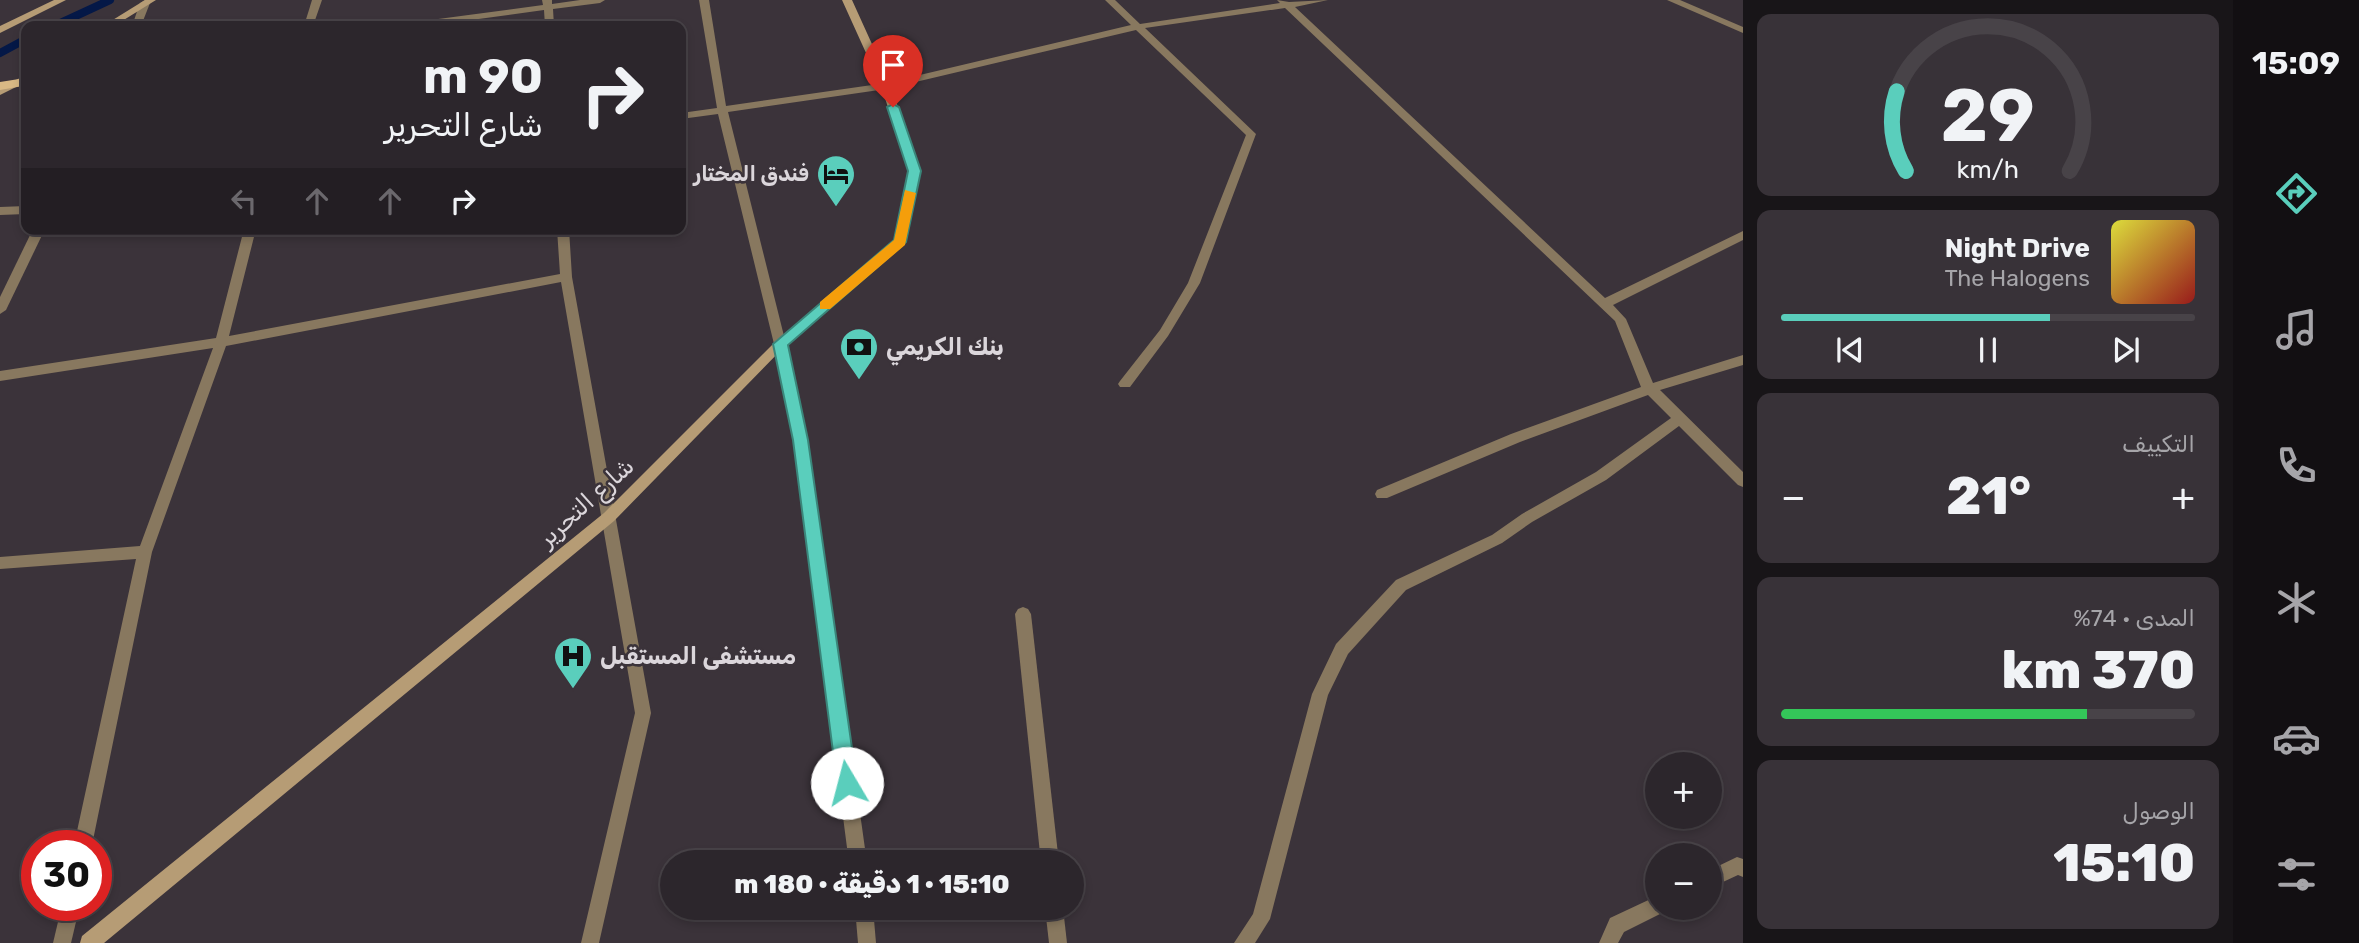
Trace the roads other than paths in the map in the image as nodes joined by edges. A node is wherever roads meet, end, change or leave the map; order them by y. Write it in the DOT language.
graph roads {
  1 [pos="61,0"];
  2 [pos="317,0"];
  3 [pos="600,0"];
  4 [pos="704,0"];
  5 [pos="847,0"];
  6 [pos="1110,0"];
  7 [pos="1323,0"];
  8 [pos="1672,0"];
  9 [pos="148,2"];
  10 [pos="548,3"];
  11 [pos="1286,3"];
  12 [pos="116,21"];
  13 [pos="138,21"];
  14 [pos="310,21"];
  15 [pos="438,21"];
  16 [pos="550,21"];
  17 [pos="1136,27"];
  18 [pos="0,30"];
  19 [pos="1743,30"];
  20 [pos="21,82"];
  21 [pos="21,82"];
  22 [pos="0,86"];
  23 [pos="886,86"];
  24 [pos="0,92"];
  25 [pos="722,110"];
  26 [pos="686,115"];
  27 [pos="21,210"];
  28 [pos="0,211"];
  29 [pos="36,235"];
  30 [pos="248,235"];
  31 [pos="564,235"];
  32 [pos="1743,235"];
  33 [pos="565,277"];
  34 [pos="1604,304"];
  35 [pos="0,310"];
  36 [pos="221,342"];
  37 [pos="780,344"];
  38 [pos="1743,360"];
  39 [pos="0,376"];
  40 [pos="1125,384"];
  41 [pos="1648,387"];
  42 [pos="1680,418"];
  43 [pos="1743,481"];
  44 [pos="1382,494"];
  45 [pos="609,517"];
  46 [pos="145,552"];
  47 [pos="0,563"];
  48 [pos="1023,614"];
  49 [pos="86,830"];
  50 [pos="856,850"];
  51 [pos="1049,850"];
  52 [pos="1743,868"];
  53 [pos="1722,873"];
  54 [pos="1645,911"];
  55 [pos="865,920"];
  56 [pos="1056,920"];
  57 [pos="67,921"];
  58 [pos="62,943"];
  59 [pos="89,943"];
  60 [pos="590,943"];
  61 [pos="867,943"];
  62 [pos="1058,943"];
  63 [pos="1243,943"];
  64 [pos="1608,943"];
  1 -- 18 [label="main road"];
  2 -- 14 [label="street"];
  3 -- 10 [label="street"];
  4 -- 25 [label="street"];
  5 -- 23 [label="main road, شارع التحرير"];
  6 -- 17 [label="street"];
  7 -- 11 [label="street"];
  8 -- 19 [label="street"];
  9 -- 12 [label="main road"];
  9 -- 13 [label="street"];
  10 -- 15 [label="street"];
  10 -- 16 [label="street"];
  11 -- 17 [label="street"];
  11 -- 34 [label="street"];
  17 -- 23 [label="street"];
  17 -- 40 [label="street"];
  20 -- 22 [label="main road"];
  21 -- 24 [label="main road"];
  23 -- 25 [label="street"];
  23 -- 37 [label="main road, شارع التحرير"];
  25 -- 26 [label="street"];
  25 -- 37 [label="street"];
  27 -- 28 [label="street"];
  29 -- 35 [label="street"];
  30 -- 36 [label="street"];
  31 -- 33 [label="street"];
  32 -- 34 [label="street"];
  33 -- 36 [label="street"];
  33 -- 45 [label="street"];
  34 -- 41 [label="street"];
  36 -- 39 [label="street"];
  36 -- 46 [label="street"];
  37 -- 45 [label="main road, شارع التحرير"];
  37 -- 50 [label="street"];
  38 -- 41 [label="street"];
  41 -- 42 [label="street"];
  41 -- 44 [label="street"];
  42 -- 43 [label="street"];
  42 -- 63 [label="street"];
  45 -- 59 [label="main road, شارع التحرير"];
  45 -- 60 [label="street"];
  46 -- 47 [label="street"];
  46 -- 49 [label="street"];
  48 -- 51 [label="street"];
  52 -- 53 [label="street"];
  54 -- 64 [label="street"];
  55 -- 61 [label="street"];
  56 -- 62 [label="street"];
  57 -- 58 [label="street"];
}
